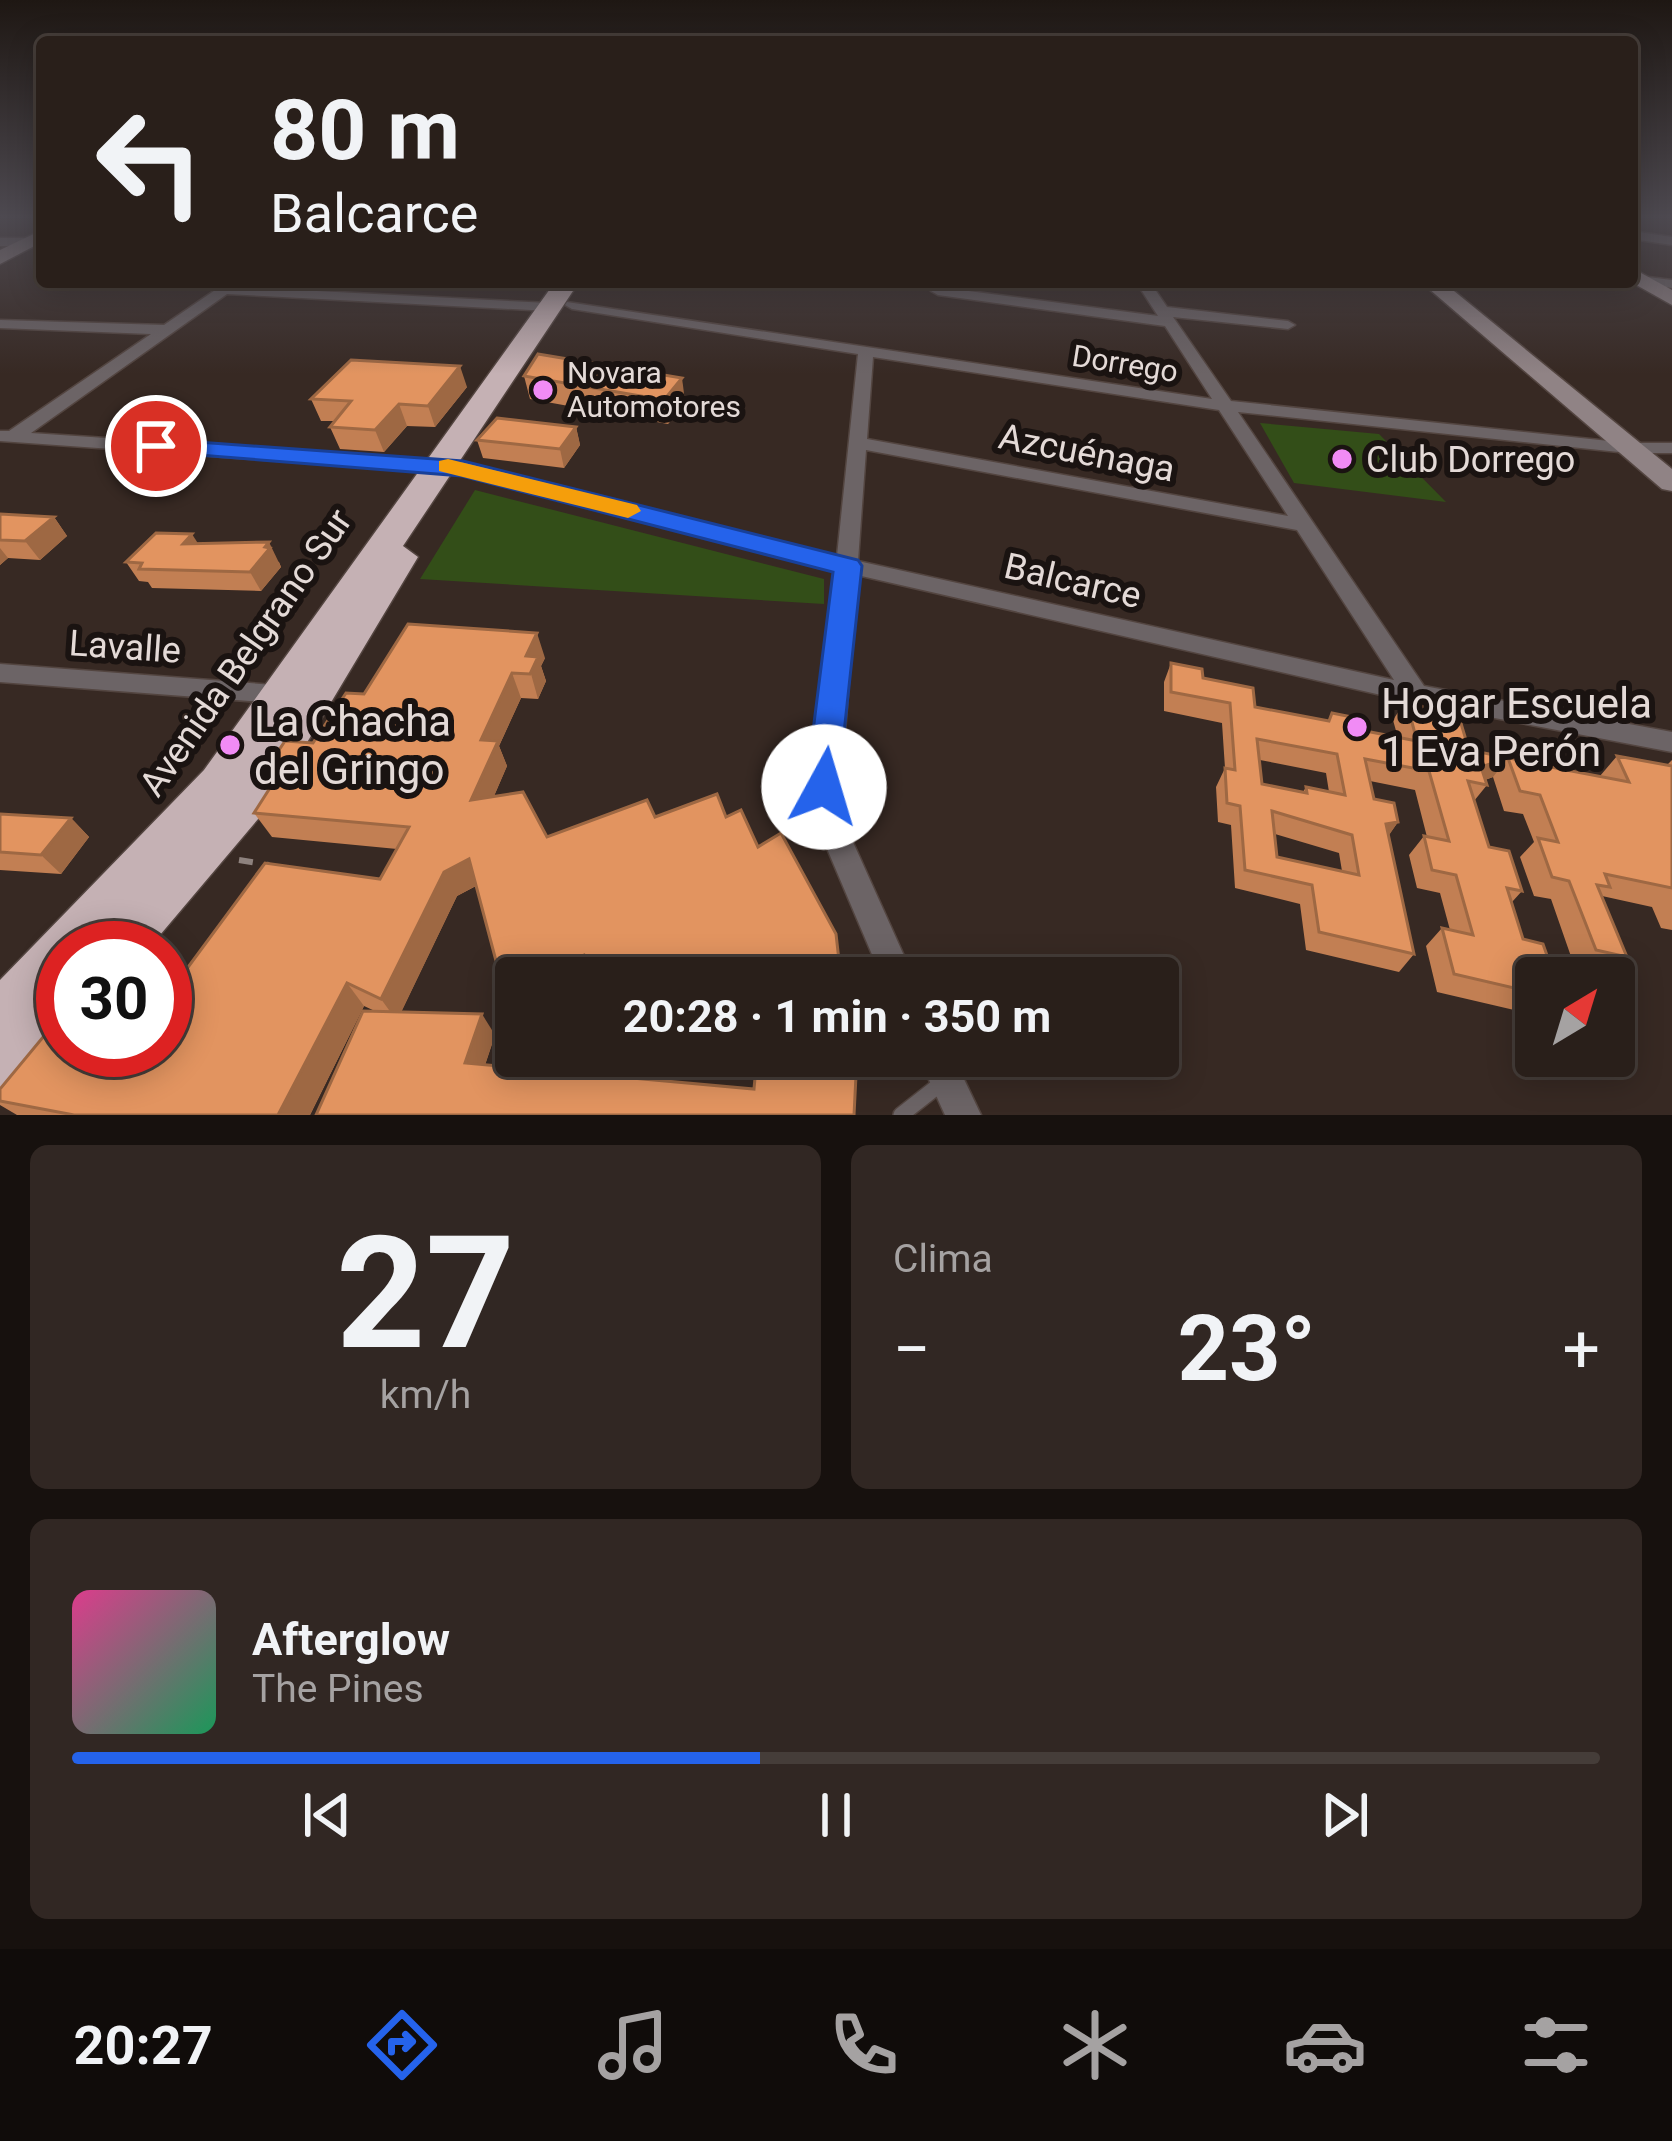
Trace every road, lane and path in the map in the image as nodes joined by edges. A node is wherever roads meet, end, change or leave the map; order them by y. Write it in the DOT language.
graph roads {
  1 [pos="1638,278"];
  2 [pos="1638,279"];
  3 [pos="1672,284"];
  4 [pos="227,288"];
  5 [pos="315,288"];
  6 [pos="1147,288"];
  7 [pos="1439,288"];
  8 [pos="938,290"];
  9 [pos="569,294"];
  10 [pos="1672,299"];
  11 [pos="1166,316"];
  12 [pos="0,323"];
  13 [pos="1288,325"];
  14 [pos="168,330"];
  15 [pos="866,351"];
  16 [pos="1226,406"];
  17 [pos="5,439"];
  18 [pos="860,443"];
  19 [pos="1628,448"];
  20 [pos="1672,448"];
  21 [pos="452,466"];
  22 [pos="1672,483"];
  23 [pos="1303,525"];
  24 [pos="848,566"];
  25 [pos="0,673"];
  26 [pos="1416,694"];
  27 [pos="298,695"];
  28 [pos="1672,742"];
  29 [pos="204,850"];
  30 [pos="276,866"];
  31 [pos="96,921"];
  32 [pos="139,921"];
  33 [pos="889,957"];
  34 [pos="36,983"];
  35 [pos="0,1020"];
  36 [pos="36,1032"];
  37 [pos="0,1070"];
  38 [pos="933,1077"];
  39 [pos="944,1077"];
  40 [pos="901,1115"];
  41 [pos="963,1115"];
  1 -- 3 [label="street"];
  2 -- 10 [label="street"];
  4 -- 14 [label="street"];
  5 -- 9 [label="street, Dorrego"];
  6 -- 11 [label="street"];
  7 -- 19 [label="street"];
  8 -- 11 [label="street"];
  9 -- 15 [label="street, Dorrego"];
  9 -- 21 [label="highway, Avenida Belgrano Sur"];
  11 -- 13 [label="street"];
  11 -- 16 [label="street"];
  12 -- 14 [label="street"];
  14 -- 17 [label="street"];
  15 -- 16 [label="street, Dorrego"];
  15 -- 18 [label="street"];
  16 -- 19 [label="street, Dorrego"];
  16 -- 23 [label="street"];
  17 -- 21 [label="street, Balcarce"];
  18 -- 23 [label="street, Azcuénaga"];
  18 -- 24 [label="street"];
  19 -- 20 [label="street, Dorrego"];
  19 -- 22 [label="street"];
  21 -- 24 [label="street, Balcarce"];
  21 -- 27 [label="highway, Avenida Belgrano Sur"];
  23 -- 26 [label="street"];
  24 -- 26 [label="street, Balcarce"];
  24 -- 33 [label="street"];
  25 -- 27 [label="street, Lavalle"];
  26 -- 28 [label="street, Balcarce"];
  27 -- 29 [label="highway, Avenida Belgrano Sur"];
  27 -- 31 [label="highway, Avenida Belgrano Sur"];
  29 -- 30 [label="path"];
  29 -- 32 [label="highway, Avenida Belgrano Sur"];
  34 -- 35 [label="highway"];
  36 -- 37 [label="highway"];
  38 -- 40 [label="lane"];
  39 -- 41 [label="street"];
}
